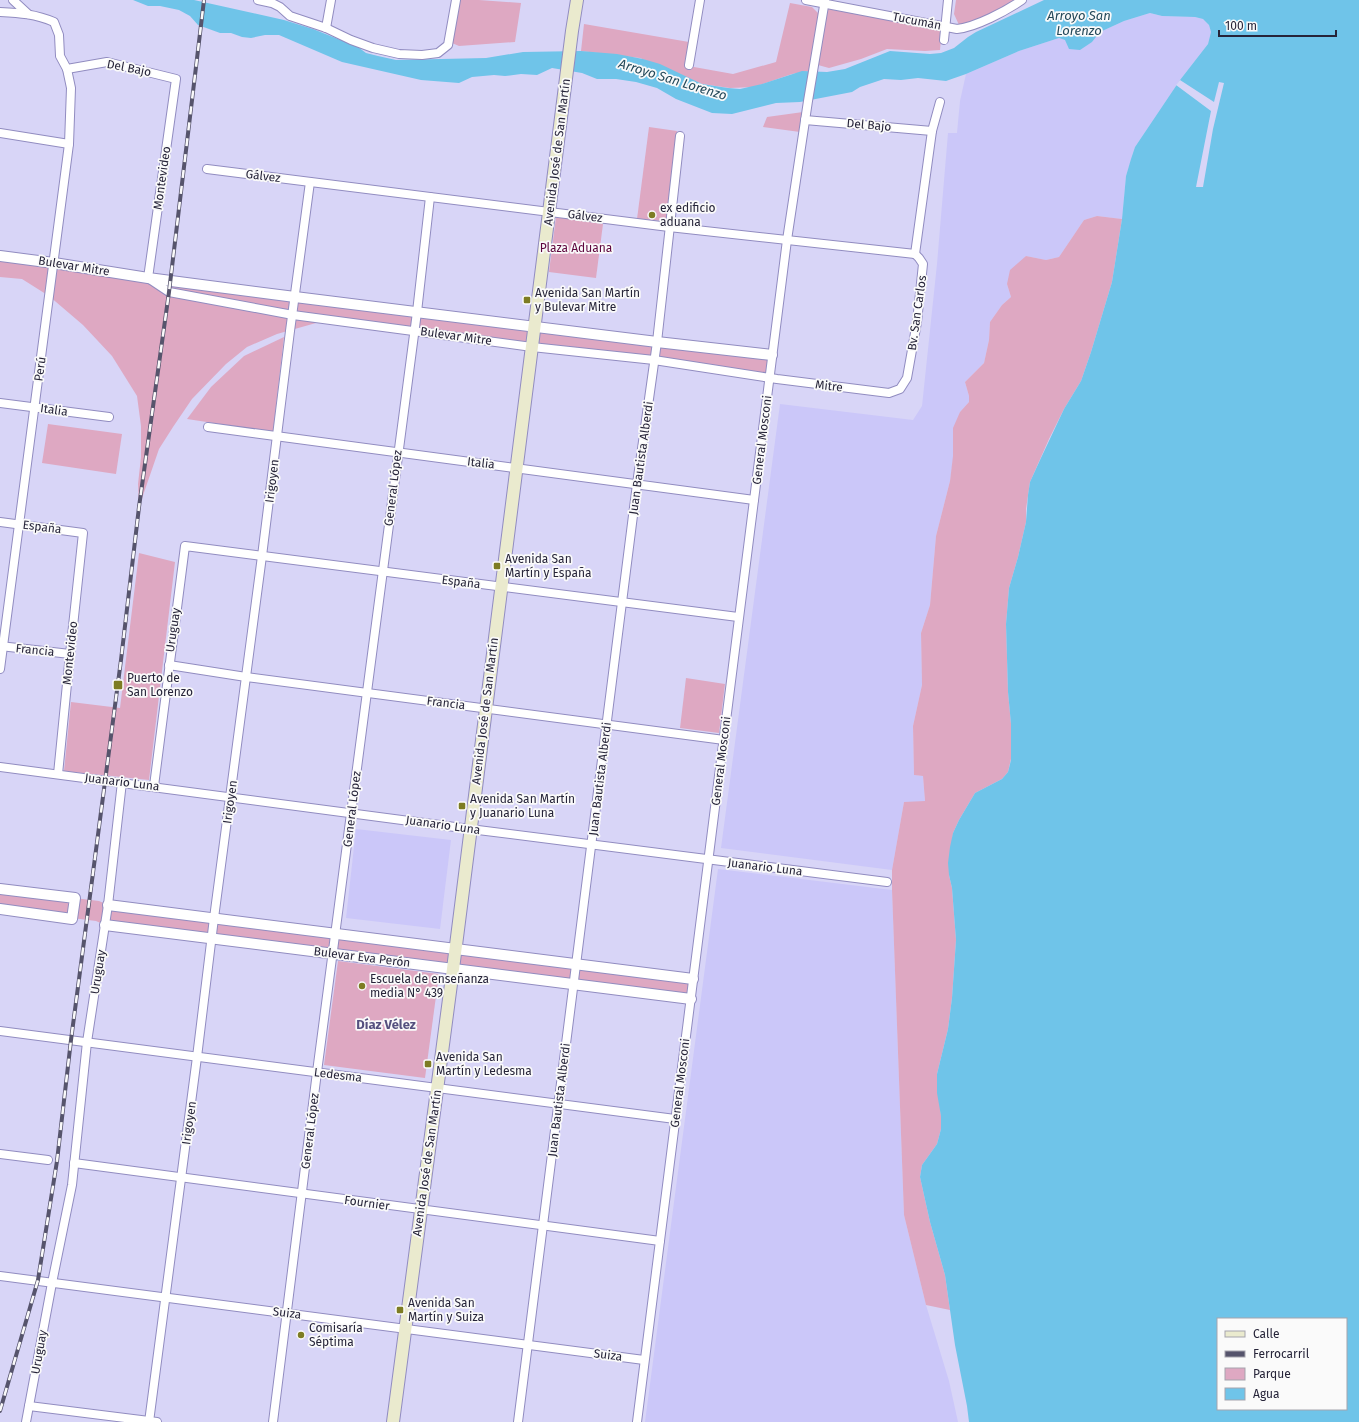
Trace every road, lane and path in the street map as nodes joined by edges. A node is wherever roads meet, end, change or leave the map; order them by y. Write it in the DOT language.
graph roads {
  1 [pos="13,0"];
  2 [pos="258,0"];
  3 [pos="331,0"];
  4 [pos="456,0"];
  5 [pos="578,0"];
  6 [pos="700,0"];
  7 [pos="806,0"];
  8 [pos="948,0"];
  9 [pos="1022,0"];
  10 [pos="825,2"];
  11 [pos="0,12"];
  12 [pos="28,14"];
  13 [pos="945,26"];
  14 [pos="326,28"];
  15 [pos="944,40"];
  16 [pos="689,65"];
  17 [pos="67,69"];
  18 [pos="176,79"];
  19 [pos="940,102"];
  20 [pos="805,120"];
  21 [pos="932,131"];
  22 [pos="0,133"];
  23 [pos="680,136"];
  24 [pos="70,144"];
  25 [pos="207,169"];
  26 [pos="310,182"];
  27 [pos="430,196"];
  28 [pos="549,212"];
  29 [pos="669,226"];
  30 [pos="787,240"];
  31 [pos="915,254"];
  32 [pos="0,256"];
  33 [pos="54,263"];
  34 [pos="148,278"];
  35 [pos="295,297"];
  36 [pos="417,312"];
  37 [pos="293,315"];
  38 [pos="535,326"];
  39 [pos="414,330"];
  40 [pos="657,342"];
  41 [pos="532,347"];
  42 [pos="772,355"];
  43 [pos="654,360"];
  44 [pos="769,377"];
  45 [pos="889,393"];
  46 [pos="0,403"];
  47 [pos="35,407"];
  48 [pos="109,417"];
  49 [pos="208,428"];
  50 [pos="278,437"];
  51 [pos="398,452"];
  52 [pos="516,468"];
  53 [pos="637,484"];
  54 [pos="754,500"];
  55 [pos="0,522"];
  56 [pos="19,524"];
  57 [pos="83,533"];
  58 [pos="184,546"];
  59 [pos="262,556"];
  60 [pos="383,571"];
  61 [pos="501,587"];
  62 [pos="622,602"];
  63 [pos="738,617"];
  64 [pos="2,647"];
  65 [pos="70,654"];
  66 [pos="169,665"];
  67 [pos="0,669"];
  68 [pos="246,677"];
  69 [pos="367,693"];
  70 [pos="485,708"];
  71 [pos="607,724"];
  72 [pos="724,740"];
  73 [pos="0,767"];
  74 [pos="58,774"];
  75 [pos="122,782"];
  76 [pos="154,786"];
  77 [pos="231,796"];
  78 [pos="351,813"];
  79 [pos="470,829"];
  80 [pos="591,844"];
  81 [pos="708,859"];
  82 [pos="887,882"];
  83 [pos="0,889"];
  84 [pos="108,905"];
  85 [pos="0,909"];
  86 [pos="214,918"];
  87 [pos="105,925"];
  88 [pos="336,933"];
  89 [pos="212,938"];
  90 [pos="455,948"];
  91 [pos="333,954"];
  92 [pos="576,964"];
  93 [pos="453,969"];
  94 [pos="693,979"];
  95 [pos="573,984"];
  96 [pos="691,999"];
  97 [pos="0,1031"];
  98 [pos="87,1042"];
  99 [pos="197,1057"];
  100 [pos="317,1072"];
  101 [pos="437,1088"];
  102 [pos="558,1104"];
  103 [pos="675,1119"];
  104 [pos="0,1154"];
  105 [pos="48,1160"];
  106 [pos="74,1163"];
  107 [pos="181,1178"];
  108 [pos="302,1194"];
  109 [pos="421,1210"];
  110 [pos="543,1226"];
  111 [pos="660,1241"];
  112 [pos="0,1276"];
  113 [pos="52,1283"];
  114 [pos="166,1297"];
  115 [pos="287,1313"];
  116 [pos="405,1328"];
  117 [pos="528,1345"];
  118 [pos="644,1360"];
  119 [pos="29,1406"];
  120 [pos="26,1422"];
  121 [pos="152,1422"];
  122 [pos="273,1422"];
  123 [pos="393,1422"];
  124 [pos="518,1422"];
  125 [pos="636,1422"];
  1 -- 12 [label="street"];
  2 -- 14 [label="street"];
  3 -- 14 [label="street"];
  4 -- 14 [label="street"];
  5 -- 28 [label="main road, Avenida José de San Martín"];
  6 -- 16 [label="street"];
  7 -- 10 [label="street, Tucumán"];
  8 -- 13 [label="street"];
  9 -- 13 [label="street, Tucumán"];
  10 -- 13 [label="street, Tucumán"];
  10 -- 20 [label="street, General Mosconi"];
  11 -- 12 [label="street"];
  12 -- 17 [label="street"];
  13 -- 15 [label="street"];
  17 -- 18 [label="street, Del Bajo"];
  17 -- 24 [label="street, Perú"];
  18 -- 34 [label="street, Montevideo"];
  19 -- 21 [label="street"];
  20 -- 21 [label="street, Del Bajo"];
  20 -- 30 [label="street, General Mosconi"];
  21 -- 31 [label="street"];
  22 -- 24 [label="street"];
  23 -- 29 [label="street, Juan Bautista Alberdi"];
  24 -- 33 [label="street, Perú"];
  25 -- 26 [label="street, Gálvez"];
  26 -- 27 [label="street, Gálvez"];
  26 -- 35 [label="street, Irigoyen"];
  27 -- 28 [label="street, Gálvez"];
  27 -- 36 [label="street, General López"];
  28 -- 29 [label="street, Gálvez"];
  28 -- 38 [label="main road, Avenida José de San Martín"];
  29 -- 30 [label="street, Gálvez"];
  29 -- 40 [label="street, Juan Bautista Alberdi"];
  30 -- 31 [label="street, Gálvez"];
  30 -- 42 [label="street, General Mosconi"];
  31 -- 45 [label="street, Bv. San Carlos"];
  32 -- 33 [label="street, Bulevar Mitre"];
  33 -- 34 [label="street, Bulevar Mitre"];
  33 -- 47 [label="street, Perú"];
  34 -- 35 [label="street, Bulevar Mitre"];
  34 -- 37 [label="street, Bulevar Mitre"];
  35 -- 36 [label="street, Bulevar Mitre"];
  35 -- 37 [label="street, Irigoyen"];
  36 -- 38 [label="street, Bulevar Mitre"];
  36 -- 39 [label="street, General López"];
  37 -- 39 [label="street, Bulevar Mitre"];
  37 -- 50 [label="street, Irigoyen"];
  38 -- 40 [label="street, Bulevar Mitre"];
  38 -- 41 [label="main road, Avenida José de San Martín"];
  39 -- 41 [label="street, Bulevar Mitre"];
  39 -- 51 [label="street, General López"];
  40 -- 42 [label="street, Bulevar Mitre"];
  40 -- 43 [label="street, Juan Bautista Alberdi"];
  41 -- 43 [label="street, Bulevar Mitre"];
  41 -- 52 [label="main road, Avenida José de San Martín"];
  42 -- 44 [label="street, General Mosconi"];
  43 -- 44 [label="street, Bulevar Mitre"];
  43 -- 53 [label="street, Juan Bautista Alberdi"];
  44 -- 45 [label="street, Mitre"];
  44 -- 54 [label="street, General Mosconi"];
  46 -- 47 [label="street, Italia"];
  47 -- 48 [label="street, Italia"];
  47 -- 56 [label="street, Perú"];
  49 -- 50 [label="street, Italia"];
  50 -- 51 [label="street, Italia"];
  50 -- 59 [label="street, Irigoyen"];
  51 -- 52 [label="street, Italia"];
  51 -- 60 [label="street, General López"];
  52 -- 53 [label="street, Italia"];
  52 -- 61 [label="main road, Avenida José de San Martín"];
  53 -- 54 [label="street, Italia"];
  53 -- 62 [label="street, Juan Bautista Alberdi"];
  54 -- 63 [label="street, General Mosconi"];
  55 -- 56 [label="street, España"];
  56 -- 57 [label="street, España"];
  56 -- 64 [label="street, Perú"];
  57 -- 65 [label="street, Montevideo"];
  58 -- 59 [label="street, España"];
  58 -- 66 [label="street, Uruguay"];
  59 -- 60 [label="street, España"];
  59 -- 68 [label="street, Irigoyen"];
  60 -- 61 [label="street, España"];
  60 -- 69 [label="street, General López"];
  61 -- 62 [label="street, España"];
  61 -- 70 [label="main road, Avenida José de San Martín"];
  62 -- 63 [label="street, España"];
  62 -- 71 [label="street, Juan Bautista Alberdi"];
  63 -- 72 [label="street, General Mosconi"];
  64 -- 65 [label="street, Francia"];
  64 -- 67 [label="street, Perú"];
  65 -- 74 [label="street, Montevideo"];
  66 -- 68 [label="street, Francia"];
  66 -- 76 [label="street, Uruguay"];
  68 -- 69 [label="street, Francia"];
  68 -- 77 [label="street, Irigoyen"];
  69 -- 70 [label="street, Francia"];
  69 -- 78 [label="street, General López"];
  70 -- 71 [label="street, Francia"];
  70 -- 79 [label="main road, Avenida José de San Martín"];
  71 -- 72 [label="street, Francia"];
  71 -- 80 [label="street, Juan Bautista Alberdi"];
  72 -- 81 [label="street, General Mosconi"];
  73 -- 74 [label="street, Juanario Luna"];
  74 -- 75 [label="street, Juanario Luna"];
  75 -- 76 [label="street, Juanario Luna"];
  75 -- 84 [label="street, Uruguay"];
  76 -- 77 [label="street, Juanario Luna"];
  77 -- 78 [label="street, Juanario Luna"];
  77 -- 86 [label="street, Irigoyen"];
  78 -- 79 [label="street, Juanario Luna"];
  78 -- 88 [label="street, General López"];
  79 -- 80 [label="street, Juanario Luna"];
  79 -- 90 [label="main road, Avenida José de San Martín"];
  80 -- 81 [label="street, Juanario Luna"];
  80 -- 92 [label="street, Juan Bautista Alberdi"];
  81 -- 82 [label="street, Juanario Luna"];
  81 -- 94 [label="street, General Mosconi"];
  83 -- 85 [label="street"];
  84 -- 86 [label="street, Bulevar Eva Perón"];
  84 -- 87 [label="street, Uruguay"];
  86 -- 88 [label="street, Bulevar Eva Perón"];
  86 -- 89 [label="street, Irigoyen"];
  87 -- 89 [label="street, Bulevar Eva Perón"];
  87 -- 98 [label="street, Uruguay"];
  88 -- 90 [label="street, Bulevar Eva Perón"];
  88 -- 91 [label="street, General López"];
  89 -- 91 [label="street, Bulevar Eva Perón"];
  89 -- 99 [label="street, Irigoyen"];
  90 -- 92 [label="street, Bulevar Eva Perón"];
  90 -- 93 [label="main road, Avenida José de San Martín"];
  91 -- 93 [label="street, Bulevar Eva Perón"];
  91 -- 100 [label="street, General López"];
  92 -- 94 [label="street, Bulevar Eva Perón"];
  92 -- 95 [label="street, Juan Bautista Alberdi"];
  93 -- 95 [label="street, Bulevar Eva Perón"];
  93 -- 101 [label="main road, Avenida José de San Martín"];
  94 -- 96 [label="street, General Mosconi"];
  95 -- 96 [label="street, Bulevar Eva Perón"];
  95 -- 102 [label="street, Juan Bautista Alberdi"];
  96 -- 103 [label="street, General Mosconi"];
  97 -- 98 [label="street, Ledesma"];
  98 -- 99 [label="street, Ledesma"];
  98 -- 106 [label="street, Uruguay"];
  99 -- 100 [label="street, Ledesma"];
  99 -- 107 [label="street, Irigoyen"];
  100 -- 101 [label="street, Ledesma"];
  100 -- 108 [label="street, General López"];
  101 -- 102 [label="street, Ledesma"];
  101 -- 109 [label="main road, Avenida José de San Martín"];
  102 -- 103 [label="street, Ledesma"];
  102 -- 110 [label="street, Juan Bautista Alberdi"];
  103 -- 111 [label="street, General Mosconi"];
  104 -- 105 [label="street"];
  106 -- 107 [label="street, Fournier"];
  106 -- 113 [label="street, Uruguay"];
  107 -- 108 [label="street, Fournier"];
  107 -- 114 [label="street, Irigoyen"];
  108 -- 109 [label="street, Fournier"];
  108 -- 115 [label="street, General López"];
  109 -- 110 [label="street, Fournier"];
  109 -- 116 [label="main road, Avenida José de San Martín"];
  110 -- 111 [label="street, Fournier"];
  110 -- 117 [label="street, Juan Bautista Alberdi"];
  111 -- 118 [label="street, General Mosconi"];
  112 -- 113 [label="street, Suiza"];
  113 -- 114 [label="street, Suiza"];
  113 -- 119 [label="street, Uruguay"];
  114 -- 115 [label="street, Suiza"];
  114 -- 121 [label="street, Irigoyen"];
  115 -- 116 [label="street, Suiza"];
  115 -- 122 [label="street, General López"];
  116 -- 117 [label="street, Suiza"];
  116 -- 123 [label="main road, Avenida José de San Martín"];
  117 -- 118 [label="street, Suiza"];
  117 -- 124 [label="street, Juan Bautista Alberdi"];
  118 -- 125 [label="street, General Mosconi"];
  119 -- 120 [label="street, Uruguay"];
  119 -- 121 [label="street"];
}
